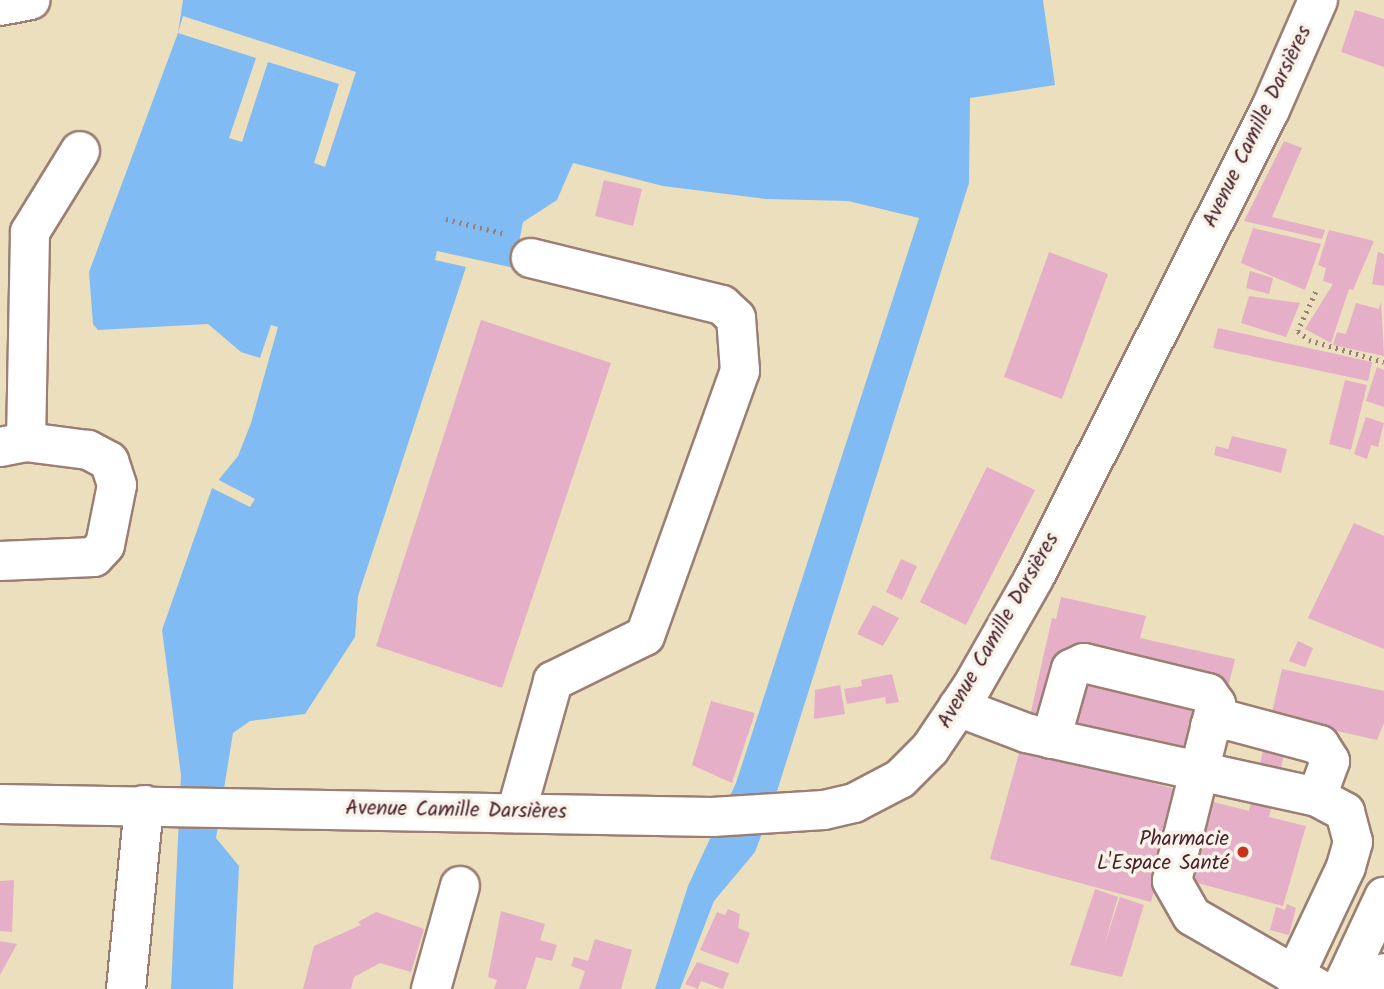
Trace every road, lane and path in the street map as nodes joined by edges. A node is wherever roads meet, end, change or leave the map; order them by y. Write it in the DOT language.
graph roads {
  1 [pos="30,0"];
  2 [pos="1318,0"];
  3 [pos="0,6"];
  4 [pos="80,151"];
  5 [pos="446,219"];
  6 [pos="526,248"];
  7 [pos="1315,292"];
  8 [pos="1384,362"];
  9 [pos="13,445"];
  10 [pos="0,561"];
  11 [pos="958,707"];
  12 [pos="1210,726"];
  13 [pos="1051,739"];
  14 [pos="1196,773"];
  15 [pos="1317,797"];
  16 [pos="0,804"];
  17 [pos="144,805"];
  18 [pos="516,813"];
  19 [pos="460,886"];
  20 [pos="1384,897"];
  21 [pos="1384,972"];
  22 [pos="1307,983"];
  23 [pos="125,989"];
  24 [pos="431,989"];
  25 [pos="1341,989"];
  26 [pos="1376,989"];
  1 -- 3 [label="main road"];
  2 -- 11 [label="main road, Avenue Camille Darsières"];
  4 -- 9 [label="main road"];
  5 -- 6 [label="path"];
  6 -- 18 [label="main road"];
  7 -- 8 [label="path"];
  9 -- 10 [label="main road"];
  11 -- 13 [label="main road"];
  11 -- 18 [label="main road, Avenue Camille Darsières"];
  12 -- 13 [label="main road"];
  12 -- 14 [label="main road"];
  12 -- 15 [label="main road"];
  13 -- 14 [label="main road"];
  14 -- 15 [label="main road"];
  14 -- 22 [label="main road"];
  15 -- 22 [label="main road"];
  16 -- 17 [label="main road, Avenue Camille Darsières"];
  17 -- 18 [label="main road, Avenue Camille Darsières"];
  17 -- 23 [label="main road"];
  19 -- 24 [label="main road"];
  20 -- 25 [label="main road"];
  21 -- 26 [label="main road"];
}
